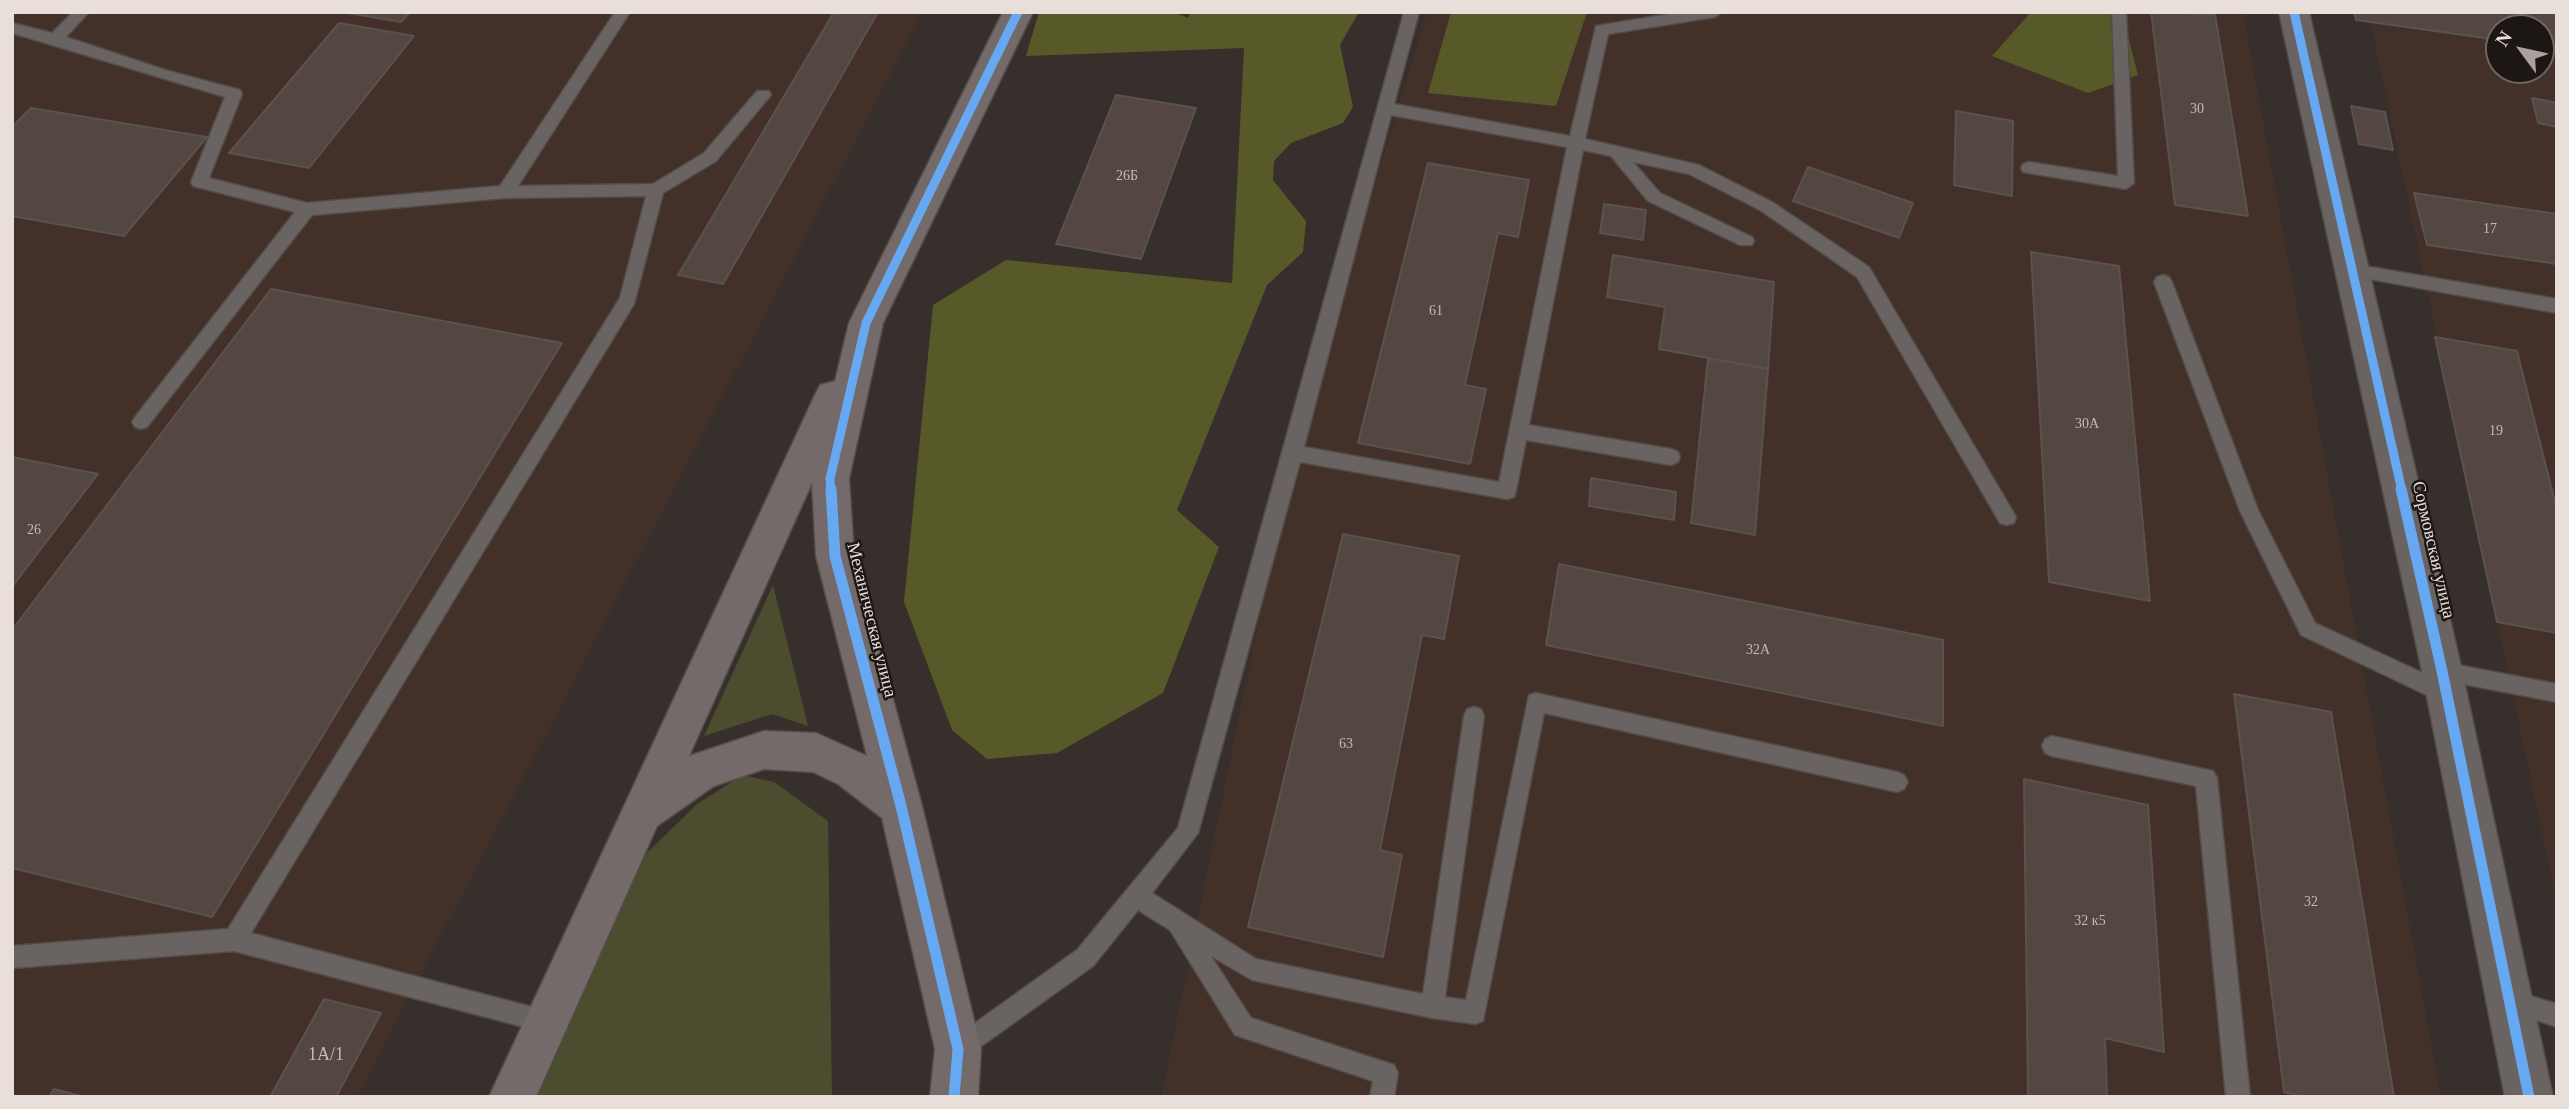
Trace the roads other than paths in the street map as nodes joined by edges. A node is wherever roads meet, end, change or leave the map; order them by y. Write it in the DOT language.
graph roads {
  1 [pos="82,12"];
  2 [pos="623,12"];
  3 [pos="1018,12"];
  4 [pos="1412,12"];
  5 [pos="1715,12"];
  6 [pos="2119,12"];
  7 [pos="2294,12"];
  8 [pos="12,28"];
  9 [pos="55,38"];
  10 [pos="763,95"];
  11 [pos="1385,108"];
  12 [pos="1576,144"];
  13 [pos="1616,152"];
  14 [pos="2029,168"];
  15 [pos="656,190"];
  16 [pos="505,192"];
  17 [pos="307,209"];
  18 [pos="1746,241"];
  19 [pos="2353,270"];
  20 [pos="2162,282"];
  21 [pos="2557,306"];
  22 [pos="866,323"];
  23 [pos="141,422"];
  24 [pos="1519,431"];
  25 [pos="1293,453"];
  26 [pos="1671,457"];
  27 [pos="2007,517"];
  28 [pos="2445,683"];
  29 [pos="2557,693"];
  30 [pos="1474,716"];
  31 [pos="2052,747"];
  32 [pos="1897,782"];
  33 [pos="901,806"];
  34 [pos="639,814"];
  35 [pos="1136,896"];
  36 [pos="1177,924"];
  37 [pos="234,940"];
  38 [pos="12,957"];
  39 [pos="2510,1001"];
  40 [pos="1432,1007"];
  41 [pos="2557,1016"];
  42 [pos="547,1022"];
  43 [pos="958,1049"];
  44 [pos="512,1097"];
  45 [pos="954,1097"];
  46 [pos="1382,1097"];
  47 [pos="2238,1097"];
  48 [pos="2529,1097"];
  1 -- 9 [label="lane"];
  2 -- 16 [label="lane"];
  3 -- 22 [label="street, Механическая улица"];
  4 -- 11 [label="lane"];
  5 -- 12 [label="lane"];
  6 -- 14 [label="lane"];
  7 -- 19 [label="street, Сормовская улица"];
  8 -- 9 [label="lane"];
  9 -- 17 [label="lane"];
  10 -- 15 [label="lane"];
  11 -- 12 [label="lane"];
  11 -- 25 [label="lane"];
  12 -- 13 [label="lane"];
  12 -- 24 [label="lane"];
  13 -- 18 [label="lane"];
  13 -- 27 [label="lane"];
  15 -- 16 [label="lane"];
  15 -- 37 [label="lane"];
  16 -- 17 [label="lane"];
  17 -- 23 [label="lane"];
  19 -- 21 [label="lane"];
  19 -- 28 [label="street, Сормовская улица"];
  20 -- 28 [label="lane"];
  22 -- 33 [label="street, Механическая улица"];
  22 -- 34 [label="street"];
  24 -- 25 [label="lane"];
  24 -- 26 [label="lane"];
  25 -- 35 [label="lane"];
  28 -- 29 [label="lane"];
  28 -- 39 [label="street, Сормовская улица"];
  30 -- 40 [label="lane"];
  31 -- 47 [label="lane"];
  32 -- 40 [label="lane"];
  33 -- 34 [label="street"];
  33 -- 43 [label="street, Механическая улица"];
  34 -- 42 [label="street"];
  35 -- 36 [label="lane"];
  35 -- 43 [label="lane"];
  36 -- 40 [label="lane"];
  36 -- 46 [label="lane"];
  37 -- 38 [label="lane"];
  37 -- 42 [label="lane"];
  39 -- 41 [label="lane"];
  39 -- 48 [label="street, Сормовская улица"];
  42 -- 44 [label="street"];
  43 -- 45 [label="street, Механическая улица"];
}
